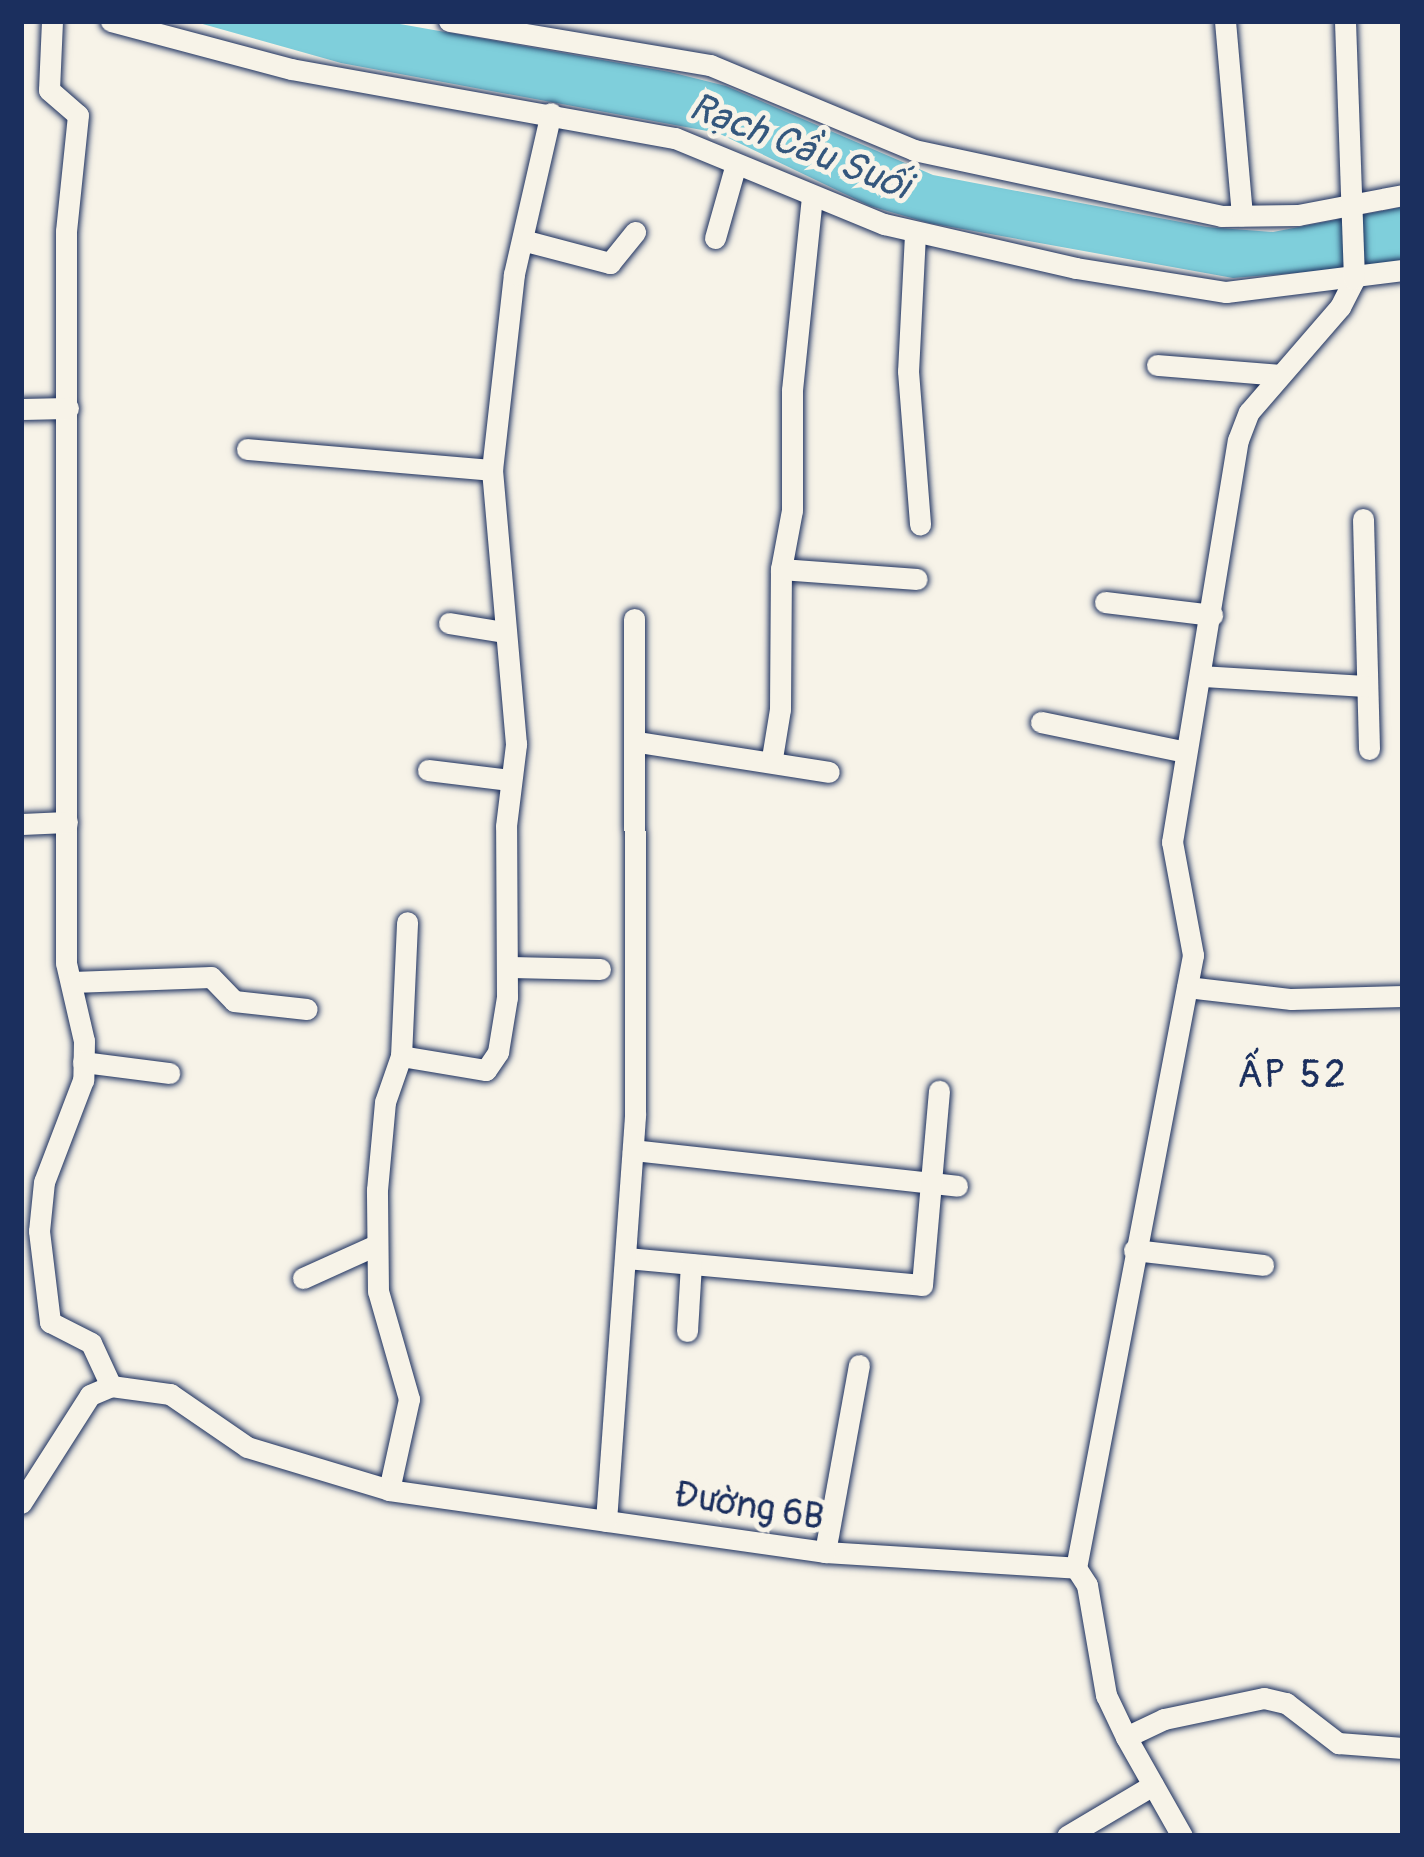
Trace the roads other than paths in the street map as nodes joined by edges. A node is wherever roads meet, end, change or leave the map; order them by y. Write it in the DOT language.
graph roads {
  1 [pos="52,21"];
  2 [pos="111,21"];
  3 [pos="449,21"];
  4 [pos="1225,21"];
  5 [pos="1346,21"];
  6 [pos="551,113"];
  7 [pos="736,164"];
  8 [pos="1403,195"];
  9 [pos="812,197"];
  10 [pos="1351,202"];
  11 [pos="1242,215"];
  12 [pos="635,232"];
  13 [pos="915,234"];
  14 [pos="716,238"];
  15 [pos="526,241"];
  16 [pos="1403,270"];
  17 [pos="1354,280"];
  18 [pos="1157,365"];
  19 [pos="1280,375"];
  20 [pos="68,408"];
  21 [pos="21,409"];
  22 [pos="247,449"];
  23 [pos="493,470"];
  24 [pos="1364,520"];
  25 [pos="920,525"];
  26 [pos="781,569"];
  27 [pos="917,579"];
  28 [pos="1105,602"];
  29 [pos="1212,615"];
  30 [pos="634,619"];
  31 [pos="449,623"];
  32 [pos="504,632"];
  33 [pos="1202,676"];
  34 [pos="1367,686"];
  35 [pos="1041,722"];
  36 [pos="638,742"];
  37 [pos="1369,749"];
  38 [pos="1186,752"];
  39 [pos="772,758"];
  40 [pos="428,770"];
  41 [pos="829,772"];
  42 [pos="509,780"];
  43 [pos="67,822"];
  44 [pos="21,824"];
  45 [pos="407,922"];
  46 [pos="510,967"];
  47 [pos="600,969"];
  48 [pos="72,982"];
  49 [pos="1187,987"];
  50 [pos="1403,996"];
  51 [pos="307,1009"];
  52 [pos="401,1056"];
  53 [pos="83,1062"];
  54 [pos="169,1073"];
  55 [pos="939,1091"];
  56 [pos="633,1150"];
  57 [pos="930,1185"];
  58 [pos="957,1186"];
  59 [pos="376,1245"];
  60 [pos="1134,1250"];
  61 [pos="626,1258"];
  62 [pos="691,1264"];
  63 [pos="1263,1265"];
  64 [pos="303,1278"];
  65 [pos="687,1331"];
  66 [pos="859,1365"];
  67 [pos="111,1386"];
  68 [pos="389,1490"];
  69 [pos="21,1503"];
  70 [pos="606,1521"];
  71 [pos="825,1552"];
  72 [pos="1076,1568"];
  73 [pos="1126,1737"];
  74 [pos="1403,1748"];
  75 [pos="1154,1785"];
  76 [pos="1066,1836"];
  77 [pos="1182,1836"];
  1 -- 20 [label="street"];
  2 -- 6 [label="street"];
  3 -- 11 [label="street"];
  4 -- 11 [label="street"];
  5 -- 10 [label="street"];
  6 -- 7 [label="street"];
  6 -- 15 [label="street"];
  7 -- 9 [label="street"];
  7 -- 14 [label="street"];
  8 -- 10 [label="street"];
  9 -- 13 [label="street"];
  9 -- 26 [label="street"];
  10 -- 11 [label="street"];
  10 -- 17 [label="street"];
  12 -- 15 [label="street"];
  13 -- 17 [label="street"];
  13 -- 25 [label="street"];
  15 -- 23 [label="street"];
  16 -- 17 [label="street"];
  17 -- 19 [label="street"];
  18 -- 19 [label="street"];
  19 -- 29 [label="street"];
  20 -- 21 [label="street"];
  20 -- 43 [label="street"];
  22 -- 23 [label="street"];
  23 -- 32 [label="street"];
  24 -- 34 [label="street"];
  26 -- 27 [label="street"];
  26 -- 39 [label="street"];
  28 -- 29 [label="street"];
  29 -- 33 [label="street"];
  30 -- 36 [label="street"];
  31 -- 32 [label="street"];
  32 -- 42 [label="street"];
  33 -- 34 [label="street"];
  33 -- 38 [label="street"];
  34 -- 37 [label="street"];
  35 -- 38 [label="street"];
  36 -- 39 [label="street"];
  36 -- 56 [label="street"];
  38 -- 49 [label="street"];
  39 -- 41 [label="street"];
  40 -- 42 [label="street"];
  42 -- 46 [label="street"];
  43 -- 44 [label="street"];
  43 -- 48 [label="street"];
  45 -- 52 [label="street"];
  46 -- 47 [label="street"];
  46 -- 52 [label="street"];
  48 -- 51 [label="street"];
  48 -- 53 [label="street"];
  49 -- 50 [label="street"];
  49 -- 60 [label="street"];
  52 -- 59 [label="street"];
  53 -- 54 [label="street"];
  53 -- 67 [label="street"];
  55 -- 57 [label="street"];
  56 -- 57 [label="street"];
  56 -- 61 [label="street"];
  57 -- 58 [label="street"];
  57 -- 62 [label="street"];
  59 -- 64 [label="street"];
  59 -- 68 [label="street"];
  60 -- 63 [label="street"];
  60 -- 72 [label="street"];
  61 -- 62 [label="street"];
  61 -- 70 [label="street"];
  62 -- 65 [label="street"];
  66 -- 71 [label="street"];
  67 -- 68 [label="street, Đường 6B"];
  67 -- 69 [label="street"];
  68 -- 70 [label="street, Đường 6B"];
  70 -- 71 [label="street, Đường 6B"];
  71 -- 72 [label="street, Đường 6B"];
  72 -- 73 [label="street"];
  73 -- 74 [label="street"];
  73 -- 75 [label="street"];
  75 -- 76 [label="street"];
  75 -- 77 [label="street"];
}
